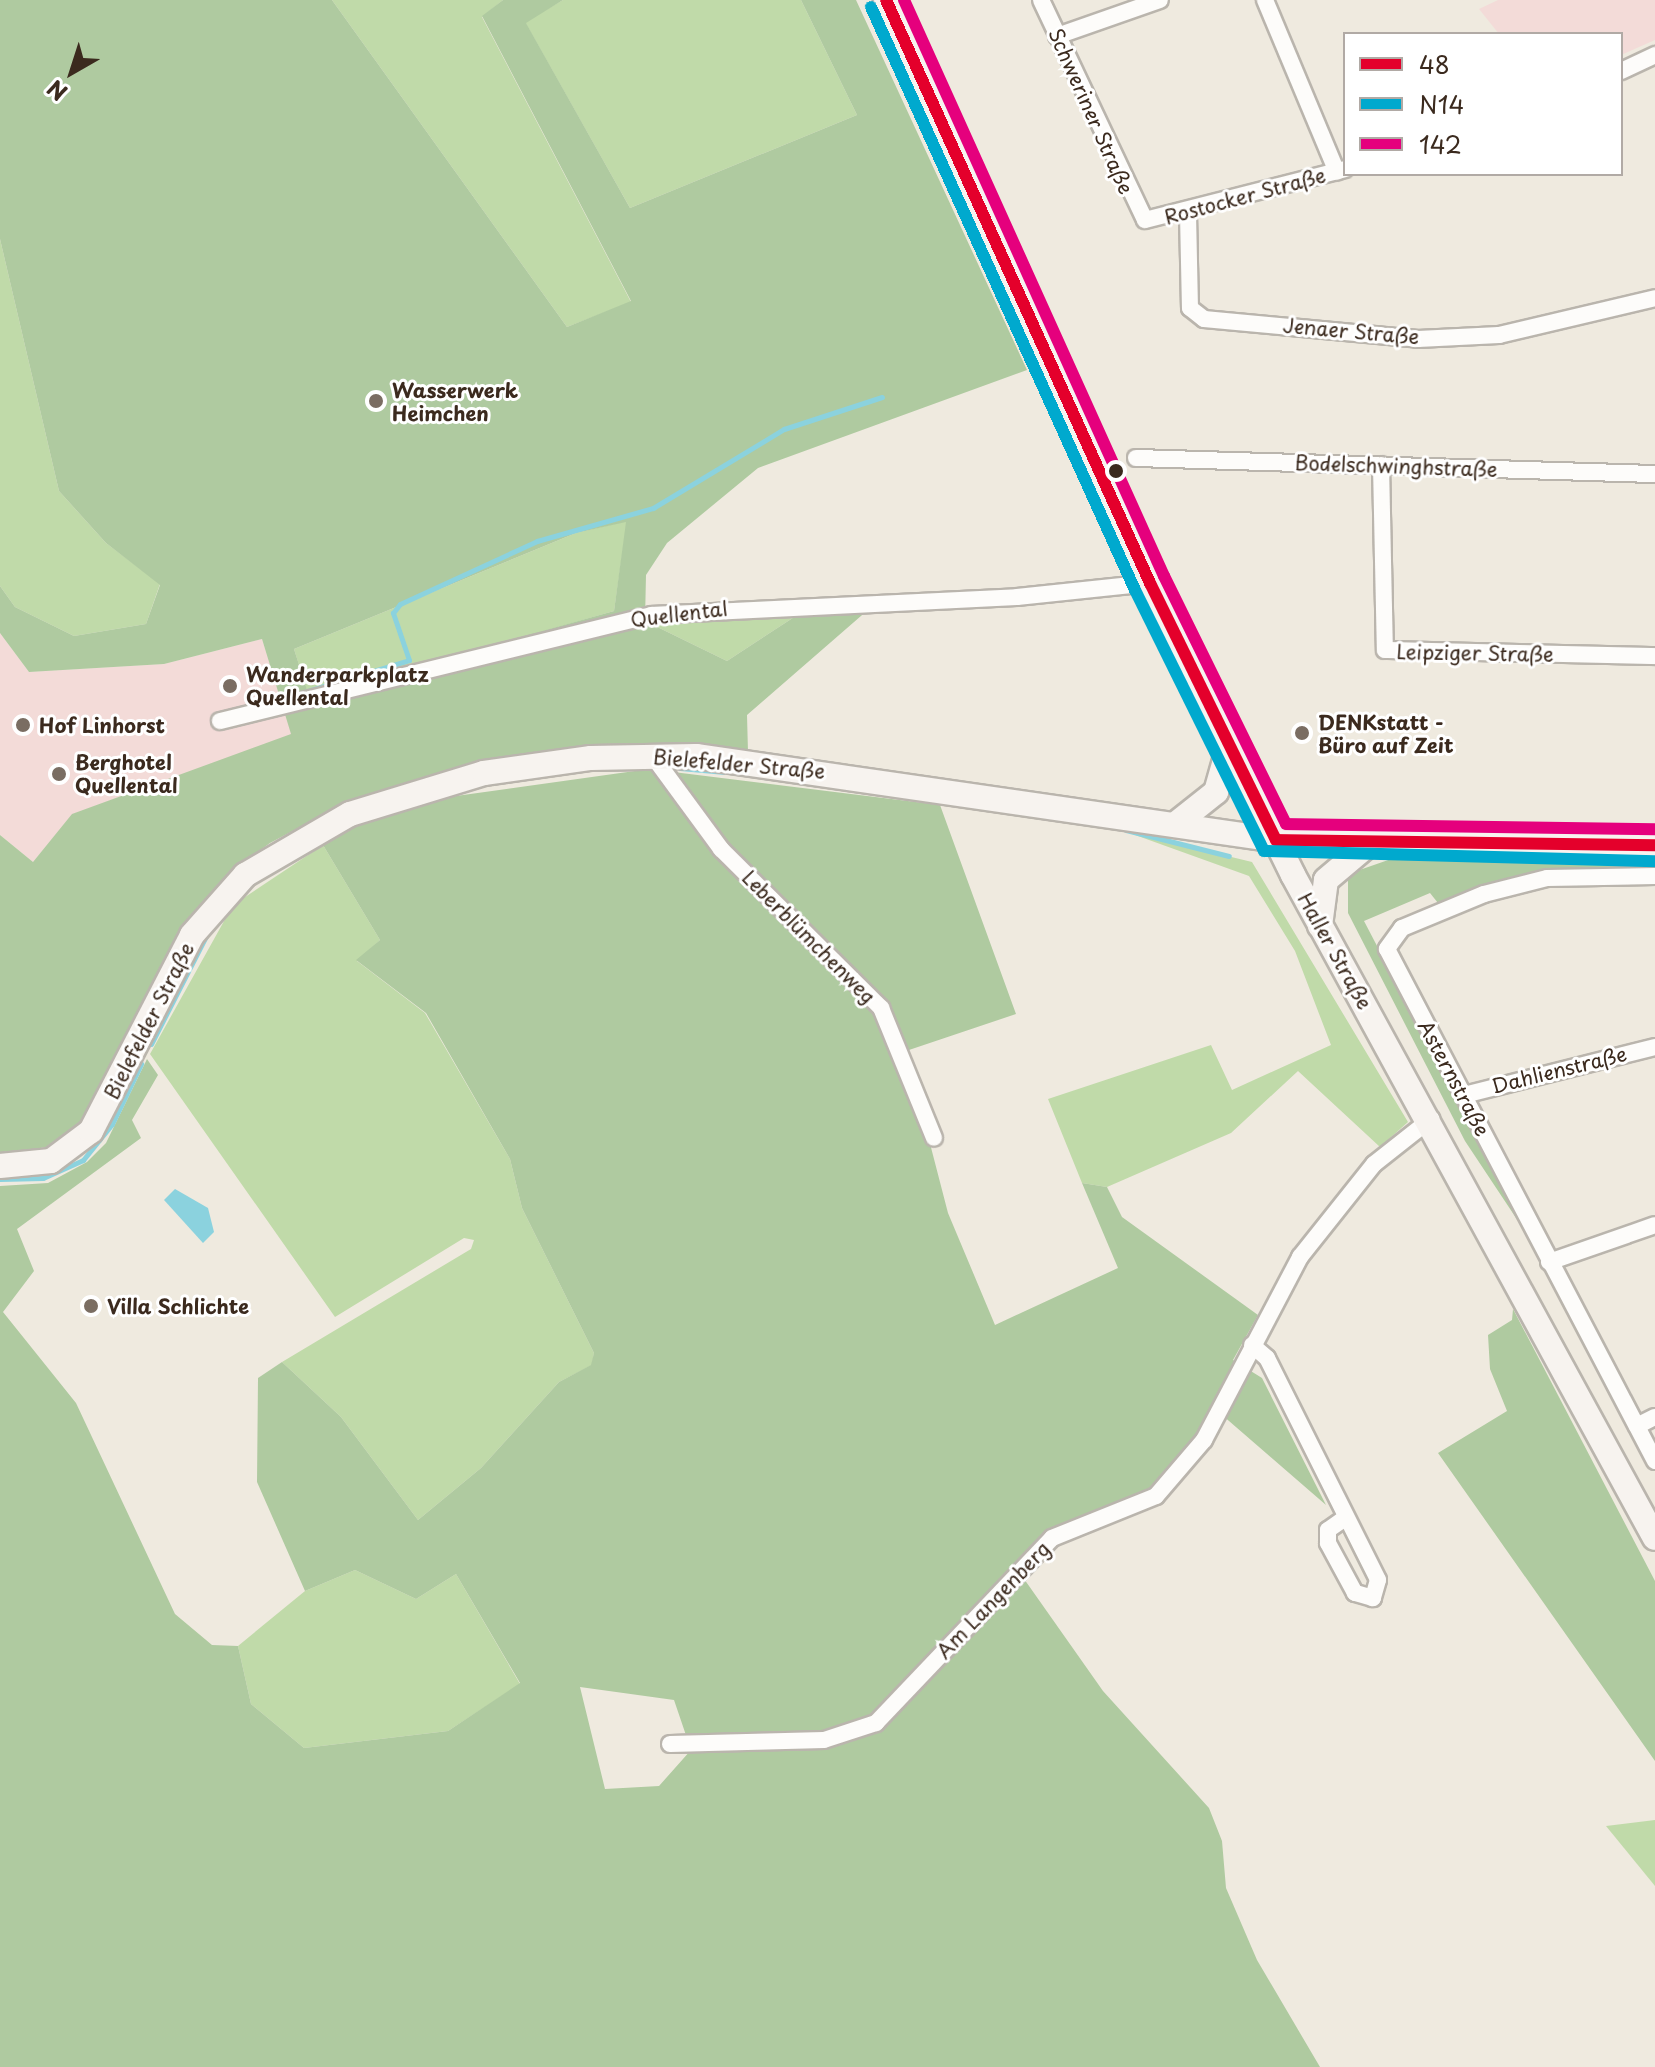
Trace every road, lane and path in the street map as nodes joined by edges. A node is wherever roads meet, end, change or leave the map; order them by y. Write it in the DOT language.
graph roads {
  1 [pos="886,0"];
  2 [pos="1041,0"];
  3 [pos="1160,0"];
  4 [pos="1265,0"];
  5 [pos="1057,36"];
  6 [pos="1654,59"];
  7 [pos="1623,70"];
  8 [pos="1341,170"];
  9 [pos="1188,214"];
  10 [pos="1145,220"];
  11 [pos="1655,298"];
  12 [pos="1136,458"];
  13 [pos="1381,465"];
  14 [pos="1655,474"];
  15 [pos="1150,583"];
  16 [pos="1655,656"];
  17 [pos="220,721"];
  18 [pos="1229,746"];
  19 [pos="652,755"];
  20 [pos="1177,823"];
  21 [pos="1276,840"];
  22 [pos="1370,843"];
  23 [pos="1655,845"];
  24 [pos="1655,876"];
  25 [pos="1321,929"];
  26 [pos="1655,1047"];
  27 [pos="1464,1095"];
  28 [pos="1431,1119"];
  29 [pos="934,1138"];
  30 [pos="0,1166"];
  31 [pos="1655,1225"];
  32 [pos="1549,1262"];
  33 [pos="1252,1345"];
  34 [pos="1655,1417"];
  35 [pos="1637,1426"];
  36 [pos="1655,1461"];
  37 [pos="1344,1519"];
  38 [pos="1655,1538"];
  39 [pos="670,1744"];
  1 -- 15 [label="main road, Haller Straße"];
  2 -- 5 [label="street, Schweriner Straße"];
  3 -- 5 [label="street"];
  4 -- 8 [label="street"];
  5 -- 10 [label="street, Schweriner Straße"];
  6 -- 7 [label="street"];
  8 -- 9 [label="street, Rostocker Straße"];
  9 -- 10 [label="street, Rostocker Straße"];
  9 -- 11 [label="street, Jenaer Straße"];
  12 -- 13 [label="street, Bodelschwinghstraße"];
  13 -- 14 [label="street, Bodelschwinghstraße"];
  13 -- 16 [label="street, Leipziger Straße"];
  15 -- 17 [label="street, Quellental"];
  15 -- 18 [label="main road, Haller Straße"];
  18 -- 20 [label="main road"];
  18 -- 21 [label="main road, Haller Straße"];
  19 -- 20 [label="main road, Bielefelder Straße"];
  19 -- 29 [label="street, Leberblümchenweg"];
  19 -- 30 [label="main road, Bielefelder Straße"];
  20 -- 21 [label="main road, Bielefelder Straße"];
  21 -- 22 [label="main road, Bielefelder Straße"];
  21 -- 25 [label="main road, Haller Straße"];
  22 -- 23 [label="main road, Bielefelder Straße"];
  22 -- 25 [label="main road"];
  24 -- 27 [label="street, Asternstraße"];
  25 -- 28 [label="main road, Haller Straße"];
  26 -- 27 [label="street, Dahlienstraße"];
  27 -- 32 [label="street, Asternstraße"];
  28 -- 33 [label="street, Am Langenberg"];
  28 -- 38 [label="main road, Haller Straße"];
  31 -- 32 [label="street"];
  32 -- 35 [label="street, Asternstraße"];
  33 -- 37 [label="street"];
  33 -- 39 [label="street, Am Langenberg"];
  34 -- 35 [label="street"];
  35 -- 36 [label="street, Asternstraße"];
}
